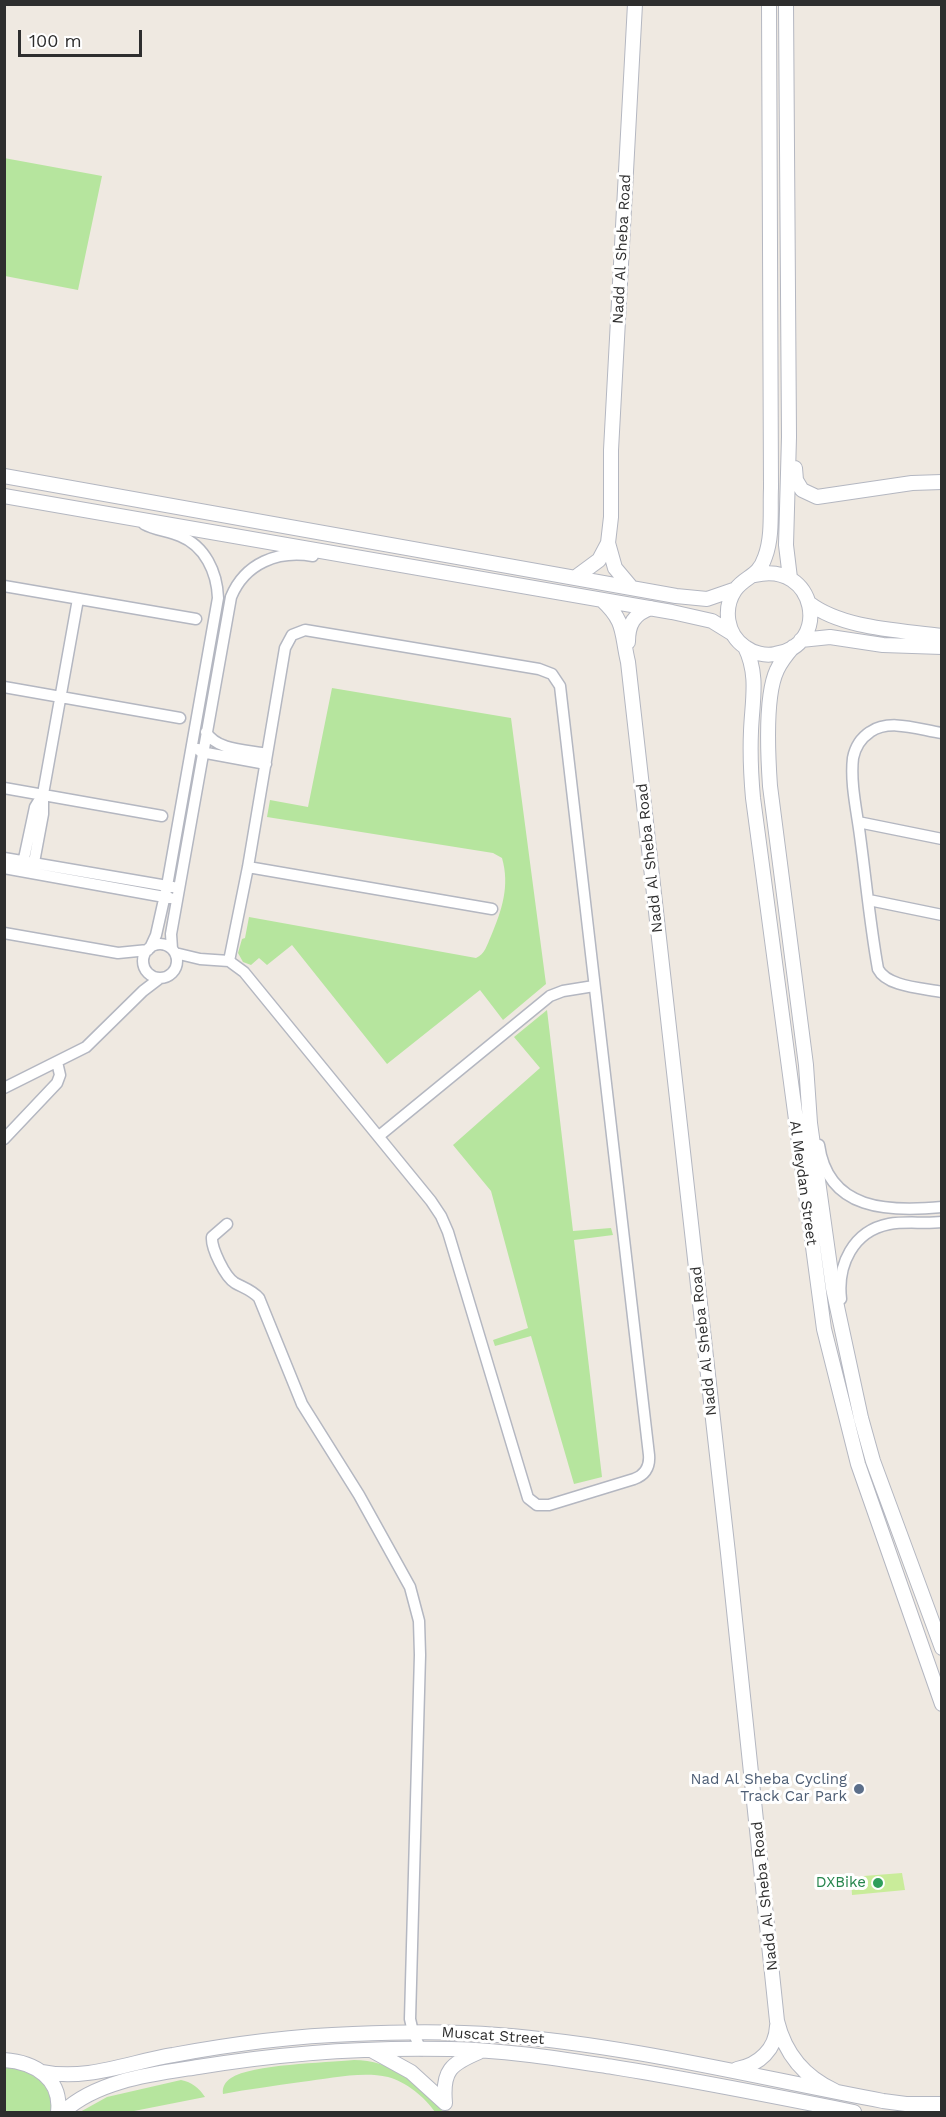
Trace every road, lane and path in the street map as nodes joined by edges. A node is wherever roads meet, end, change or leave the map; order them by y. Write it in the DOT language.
graph roads {
  1 [pos="635,4"];
  2 [pos="769,4"];
  3 [pos="786,4"];
  4 [pos="789,437"];
  5 [pos="4,476"];
  6 [pos="942,482"];
  7 [pos="4,496"];
  8 [pos="133,518"];
  9 [pos="608,543"];
  10 [pos="337,554"];
  11 [pos="755,575"];
  12 [pos="576,577"];
  13 [pos="790,578"];
  14 [pos="4,586"];
  15 [pos="631,587"];
  16 [pos="736,589"];
  17 [pos="78,599"];
  18 [pos="602,600"];
  19 [pos="809,603"];
  20 [pos="651,608"];
  21 [pos="196,619"];
  22 [pos="733,634"];
  23 [pos="942,636"];
  24 [pos="797,644"];
  25 [pos="942,647"];
  26 [pos="745,648"];
  27 [pos="628,662"];
  28 [pos="4,687"];
  29 [pos="60,697"];
  30 [pos="202,699"];
  31 [pos="180,718"];
  32 [pos="206,732"];
  33 [pos="942,733"];
  34 [pos="202,753"];
  35 [pos="267,759"];
  36 [pos="4,788"];
  37 [pos="43,795"];
  38 [pos="162,816"];
  39 [pos="858,822"];
  40 [pos="942,839"];
  41 [pos="4,858"];
  42 [pos="28,867"];
  43 [pos="248,867"];
  44 [pos="4,868"];
  45 [pos="172,893"];
  46 [pos="868,900"];
  47 [pos="492,909"];
  48 [pos="942,915"];
  49 [pos="4,933"];
  50 [pos="149,949"];
  51 [pos="173,951"];
  52 [pos="118,953"];
  53 [pos="200,959"];
  54 [pos="229,961"];
  55 [pos="144,966"];
  56 [pos="173,971"];
  57 [pos="160,978"];
  58 [pos="594,986"];
  59 [pos="942,992"];
  60 [pos="138,996"];
  61 [pos="57,1062"];
  62 [pos="4,1088"];
  63 [pos="810,1123"];
  64 [pos="379,1136"];
  65 [pos="4,1139"];
  66 [pos="942,1207"];
  67 [pos="942,1222"];
  68 [pos="227,1224"];
  69 [pos="842,1335"];
  70 [pos="942,1648"];
  71 [pos="942,1704"];
  72 [pos="777,2020"];
  73 [pos="412,2032"];
  74 [pos="371,2050"];
  75 [pos="421,2050"];
  76 [pos="481,2051"];
  77 [pos="8,2059"];
  78 [pos="729,2069"];
  79 [pos="43,2072"];
  80 [pos="835,2091"];
  81 [pos="942,2104"];
  82 [pos="58,2112"];
  83 [pos="63,2112"];
  84 [pos="854,2112"];
  1 -- 9 [label="street, Nadd Al Sheba Road"];
  2 -- 11 [label="street"];
  3 -- 4 [label="street"];
  4 -- 6 [label="street"];
  4 -- 13 [label="street"];
  5 -- 12 [label="street"];
  7 -- 8 [label="street"];
  8 -- 10 [label="street"];
  8 -- 30 [label="street"];
  9 -- 12 [label="street"];
  9 -- 15 [label="street"];
  10 -- 18 [label="street"];
  10 -- 32 [label="street"];
  11 -- 13 [label="street"];
  11 -- 16 [label="street"];
  12 -- 15 [label="street"];
  13 -- 19 [label="street"];
  14 -- 17 [label="street"];
  15 -- 16 [label="street"];
  16 -- 22 [label="street"];
  17 -- 21 [label="street"];
  17 -- 29 [label="street"];
  18 -- 20 [label="street"];
  18 -- 27 [label="street, Nadd Al Sheba Road"];
  19 -- 23 [label="street"];
  19 -- 24 [label="street"];
  20 -- 22 [label="street"];
  20 -- 27 [label="street, Nadd Al Sheba Road"];
  22 -- 26 [label="street"];
  24 -- 25 [label="street"];
  24 -- 26 [label="street"];
  24 -- 63 [label="street, Al Meydan Street"];
  26 -- 71 [label="street, Al Meydan Street"];
  27 -- 72 [label="street, Nadd Al Sheba Road"];
  28 -- 29 [label="street"];
  29 -- 31 [label="street"];
  29 -- 37 [label="street"];
  30 -- 34 [label="street"];
  30 -- 45 [label="street"];
  32 -- 34 [label="street"];
  32 -- 35 [label="street"];
  33 -- 39 [label="street"];
  34 -- 35 [label="street"];
  34 -- 45 [label="street"];
  35 -- 43 [label="street"];
  35 -- 58 [label="street"];
  36 -- 37 [label="street"];
  37 -- 38 [label="street"];
  37 -- 42 [label="street"];
  39 -- 40 [label="street"];
  39 -- 46 [label="street"];
  41 -- 42 [label="street"];
  42 -- 44 [label="street"];
  42 -- 45 [label="street"];
  43 -- 47 [label="street"];
  43 -- 54 [label="street"];
  45 -- 50 [label="street"];
  45 -- 51 [label="street"];
  46 -- 48 [label="street"];
  46 -- 59 [label="street"];
  49 -- 52 [label="street"];
  50 -- 51 [label="street"];
  50 -- 52 [label="street"];
  50 -- 55 [label="street"];
  51 -- 53 [label="street"];
  51 -- 56 [label="street"];
  52 -- 55 [label="street"];
  53 -- 54 [label="street"];
  53 -- 56 [label="street"];
  54 -- 64 [label="street"];
  55 -- 57 [label="street"];
  55 -- 60 [label="street"];
  56 -- 57 [label="street"];
  57 -- 60 [label="street"];
  58 -- 64 [label="street"];
  58 -- 64 [label="street"];
  60 -- 61 [label="street"];
  61 -- 62 [label="street"];
  61 -- 65 [label="street"];
  63 -- 66 [label="street"];
  63 -- 69 [label="street, Al Meydan Street"];
  67 -- 69 [label="street"];
  68 -- 73 [label="street"];
  69 -- 70 [label="street, Al Meydan Street"];
  72 -- 78 [label="street, Nadd Al Sheba Road"];
  72 -- 80 [label="street, Nadd Al Sheba Road"];
  73 -- 75 [label="street"];
  73 -- 78 [label="street, Muscat Street"];
  73 -- 79 [label="street, Muscat Street"];
  74 -- 75 [label="street, Muscat Street"];
  74 -- 76 [label="street"];
  74 -- 83 [label="street, Muscat Street"];
  75 -- 76 [label="street, Muscat Street"];
  76 -- 84 [label="street, Muscat Street"];
  77 -- 79 [label="street, Muscat Street"];
  78 -- 80 [label="street, Muscat Street"];
  79 -- 82 [label="street"];
  80 -- 81 [label="street, Muscat Street"];
}
